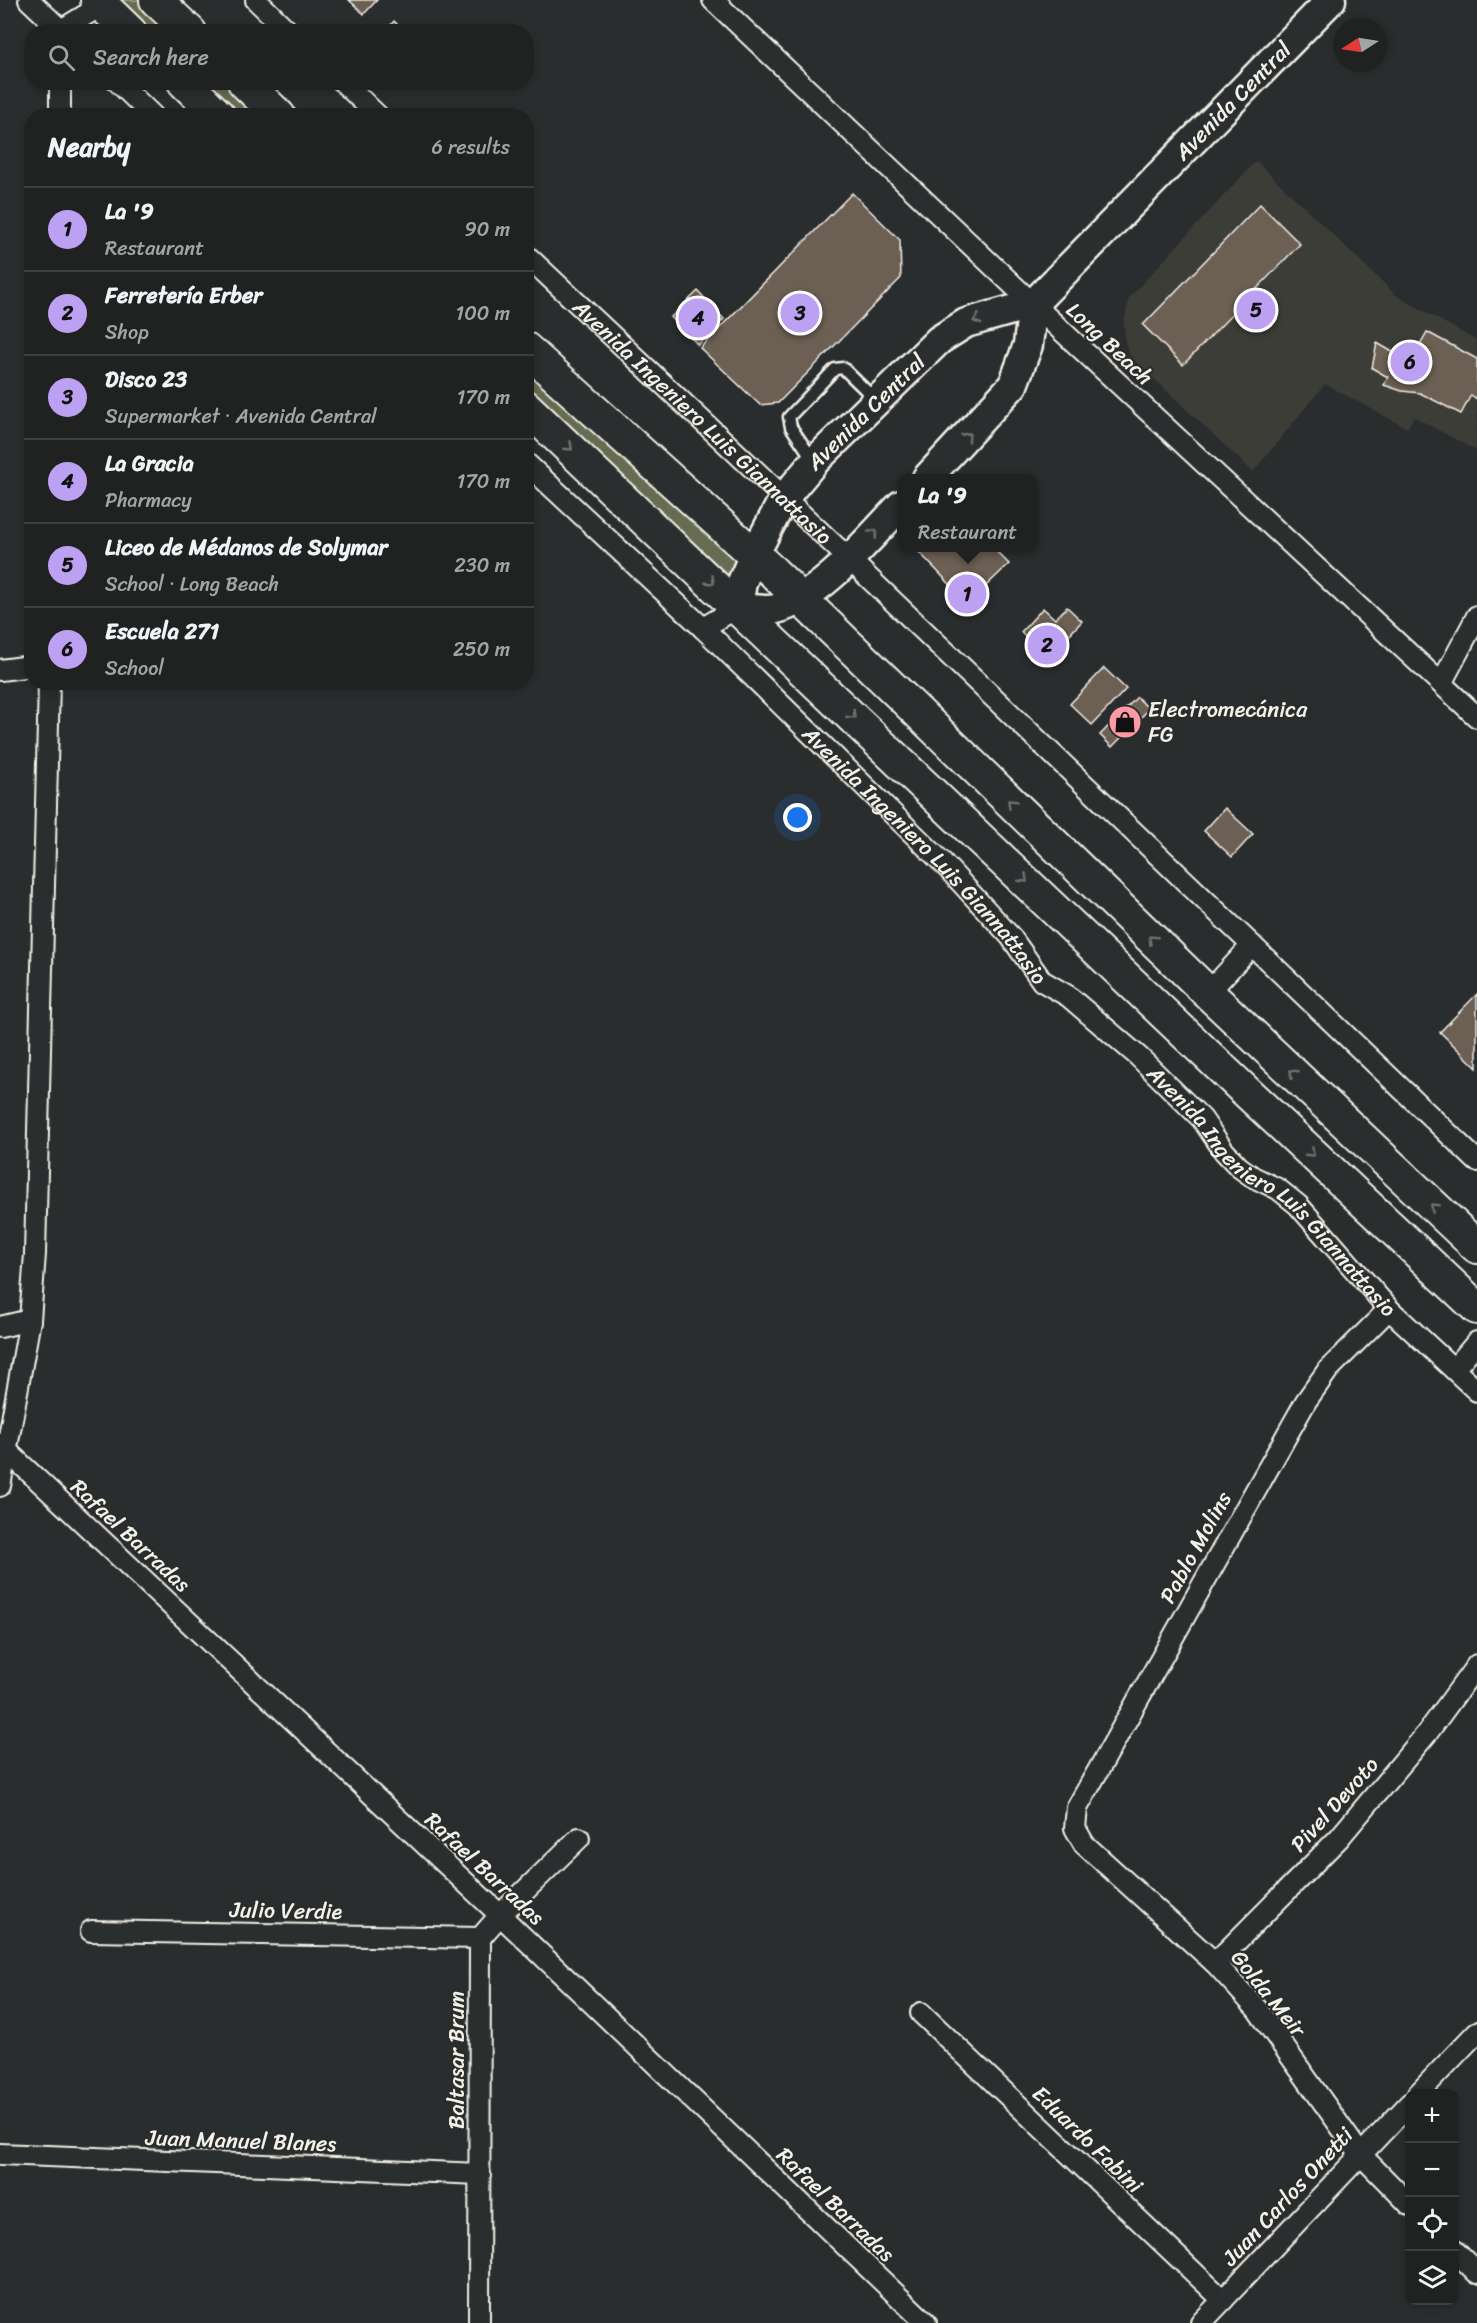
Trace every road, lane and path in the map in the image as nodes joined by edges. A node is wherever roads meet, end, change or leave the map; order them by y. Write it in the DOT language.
graph roads {
  1 [pos="30,0"];
  2 [pos="156,0"];
  3 [pos="256,0"];
  4 [pos="713,0"];
  5 [pos="1331,0"];
  6 [pos="99,2"];
  7 [pos="55,24"];
  8 [pos="71,24"];
  9 [pos="122,24"];
  10 [pos="182,24"];
  11 [pos="281,24"];
  12 [pos="60,90"];
  13 [pos="126,90"];
  14 [pos="192,90"];
  15 [pos="252,90"];
  16 [pos="351,90"];
  17 [pos="60,108"];
  18 [pos="145,108"];
  19 [pos="211,108"];
  20 [pos="271,108"];
  21 [pos="370,108"];
  22 [pos="534,263"];
  23 [pos="1033,304"];
  24 [pos="534,356"];
  25 [pos="877,401"];
  26 [pos="534,415"];
  27 [pos="815,461"];
  28 [pos="534,470"];
  29 [pos="931,474"];
  30 [pos="784,498"];
  31 [pos="897,509"];
  32 [pos="754,555"];
  33 [pos="849,559"];
  34 [pos="801,599"];
  35 [pos="738,607"];
  36 [pos="1477,616"];
  37 [pos="703,628"];
  38 [pos="24,667"];
  39 [pos="0,670"];
  40 [pos="1442,682"];
  41 [pos="49,690"];
  42 [pos="1477,717"];
  43 [pos="1252,945"];
  44 [pos="1208,993"];
  45 [pos="1477,1161"];
  46 [pos="1477,1247"];
  47 [pos="1477,1308"];
  48 [pos="1389,1309"];
  49 [pos="30,1320"];
  50 [pos="0,1327"];
  51 [pos="1477,1342"];
  52 [pos="1454,1369"];
  53 [pos="1477,1390"];
  54 [pos="7,1451"];
  55 [pos="0,1486"];
  56 [pos="1477,1665"];
  57 [pos="1075,1828"];
  58 [pos="579,1838"];
  59 [pos="500,1915"];
  60 [pos="91,1931"];
  61 [pos="480,1938"];
  62 [pos="1215,1963"];
  63 [pos="921,2013"];
  64 [pos="1477,2032"];
  65 [pos="1423,2089"];
  66 [pos="1405,2108"];
  67 [pos="0,2154"];
  68 [pos="1360,2154"];
  69 [pos="480,2174"];
  70 [pos="1405,2200"];
  71 [pos="1456,2251"];
  72 [pos="1477,2273"];
  73 [pos="1222,2300"];
  74 [pos="480,2323"];
  75 [pos="926,2323"];
  76 [pos="1201,2323"];
  1 -- 7 [label="street"];
  2 -- 10 [label="main road"];
  3 -- 11 [label="street"];
  4 -- 23 [label="street, Long Beach"];
  5 -- 23 [label="street, Avenida Central"];
  6 -- 8 [label="street"];
  6 -- 9 [label="main road"];
  12 -- 17 [label="street"];
  13 -- 18 [label="street"];
  14 -- 19 [label="main road"];
  15 -- 20 [label="main road"];
  16 -- 21 [label="street"];
  22 -- 30 [label="street, Avenida Ingeniero Luis Giannattasio"];
  23 -- 25 [label="street, Avenida Central, one-way"];
  29 -- 23 [label="street, one-way"];
  23 -- 40 [label="street, Long Beach"];
  24 -- 32 [label="main road"];
  25 -- 27 [label="street, Avenida Central"];
  25 -- 27 [label="lane"];
  26 -- 35 [label="main road, Avenida Ingeniero Luis Giannattasio, one-way"];
  27 -- 30 [label="street, Avenida Central"];
  28 -- 37 [label="street, Avenida Ingeniero Luis Giannattasio"];
  30 -- 32 [label="street, Avenida Central"];
  30 -- 33 [label="street, Avenida Ingeniero Luis Giannattasio"];
  33 -- 31 [label="street, one-way"];
  32 -- 34 [label="main road"];
  32 -- 35 [label="street, Avenida Central"];
  33 -- 34 [label="street"];
  33 -- 43 [label="street, Avenida Ingeniero Luis Giannattasio"];
  34 -- 35 [label="street"];
  44 -- 34 [label="main road, one-way"];
  35 -- 37 [label="street"];
  35 -- 47 [label="main road, Avenida Ingeniero Luis Giannattasio, one-way"];
  36 -- 40 [label="street"];
  37 -- 48 [label="street, Avenida Ingeniero Luis Giannattasio"];
  38 -- 39 [label="street"];
  40 -- 42 [label="street, Long Beach"];
  41 -- 49 [label="street"];
  43 -- 44 [label="street"];
  43 -- 45 [label="street, Avenida Ingeniero Luis Giannattasio"];
  46 -- 44 [label="main road, one-way"];
  48 -- 52 [label="street, Avenida Ingeniero Luis Giannattasio"];
  48 -- 57 [label="street, Pablo Molins"];
  49 -- 50 [label="street"];
  49 -- 54 [label="street"];
  51 -- 52 [label="street"];
  52 -- 53 [label="street, Avenida Ingeniero Luis Giannattasio"];
  54 -- 55 [label="street"];
  54 -- 59 [label="street, Rafael Barradas"];
  56 -- 62 [label="street, Pivel Devoto"];
  57 -- 62 [label="street, Golda Meir"];
  58 -- 59 [label="street"];
  59 -- 61 [label="street"];
  59 -- 75 [label="street, Rafael Barradas"];
  60 -- 61 [label="street, Julio Verdie"];
  61 -- 69 [label="street, Baltasar Brum"];
  62 -- 68 [label="street, Golda Meir"];
  63 -- 73 [label="street, Eduardo Fabini"];
  64 -- 65 [label="street"];
  66 -- 68 [label="street, Juan Carlos Onetti"];
  67 -- 69 [label="street, Juan Manuel Blanes"];
  68 -- 70 [label="street, Golda Meir"];
  68 -- 73 [label="street, Juan Carlos Onetti"];
  69 -- 74 [label="street, Baltasar Brum"];
  71 -- 72 [label="street"];
  73 -- 76 [label="street, Juan Carlos Onetti"];
}
